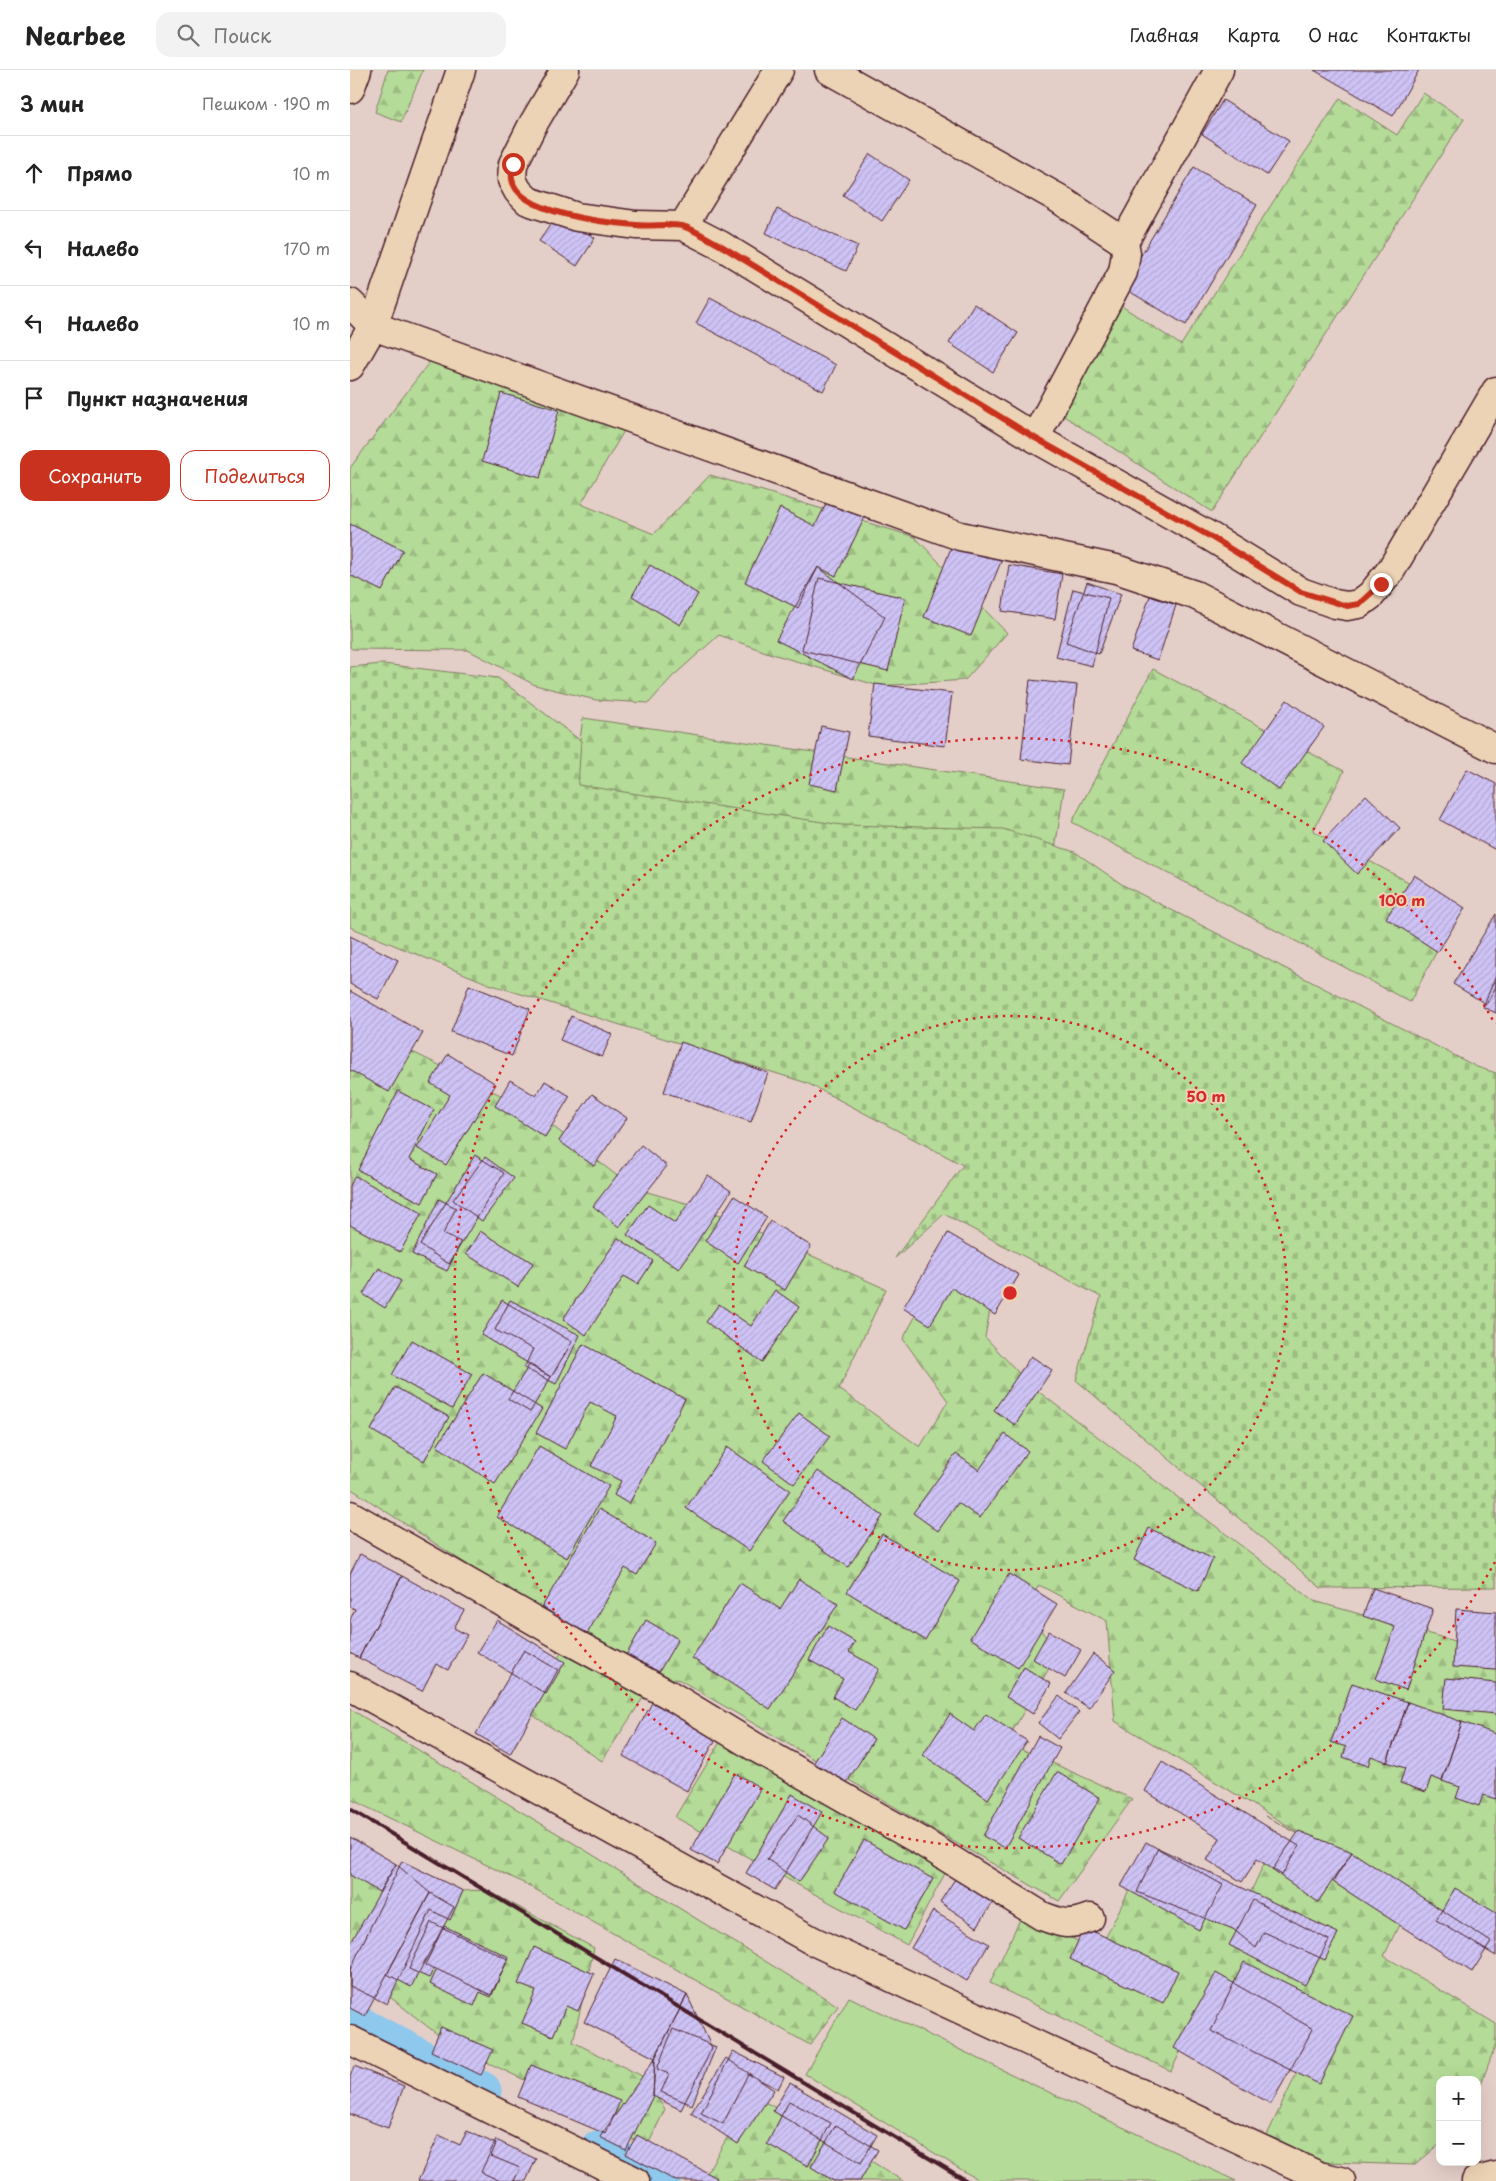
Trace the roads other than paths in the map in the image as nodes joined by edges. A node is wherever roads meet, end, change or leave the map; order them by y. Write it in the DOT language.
graph roads {
  1 [pos="358,70"];
  2 [pos="461,70"];
  3 [pos="565,70"];
  4 [pos="779,70"];
  5 [pos="829,70"];
  6 [pos="1220,70"];
  7 [pos="350,89"];
  8 [pos="683,226"];
  9 [pos="1124,242"];
  10 [pos="350,302"];
  11 [pos="373,326"];
  12 [pos="350,366"];
  13 [pos="1496,391"];
  14 [pos="1035,438"];
  15 [pos="1496,750"];
  16 [pos="350,1515"];
  17 [pos="350,1686"];
  18 [pos="1090,1918"];
  19 [pos="350,2040"];
  20 [pos="1496,2176"];
  21 [pos="635,2181"];
  22 [pos="1341,2181"];
  23 [pos="1476,2181"];
  1 -- 7 [label="street"];
  2 -- 11 [label="street"];
  3 -- 8 [label="street"];
  4 -- 8 [label="street"];
  5 -- 9 [label="street"];
  6 -- 9 [label="street"];
  8 -- 14 [label="street"];
  9 -- 14 [label="street"];
  10 -- 11 [label="street"];
  11 -- 12 [label="street"];
  11 -- 15 [label="street"];
  13 -- 14 [label="street"];
  16 -- 18 [label="street"];
  17 -- 22 [label="street"];
  19 -- 21 [label="street"];
  20 -- 23 [label="street"];
}
